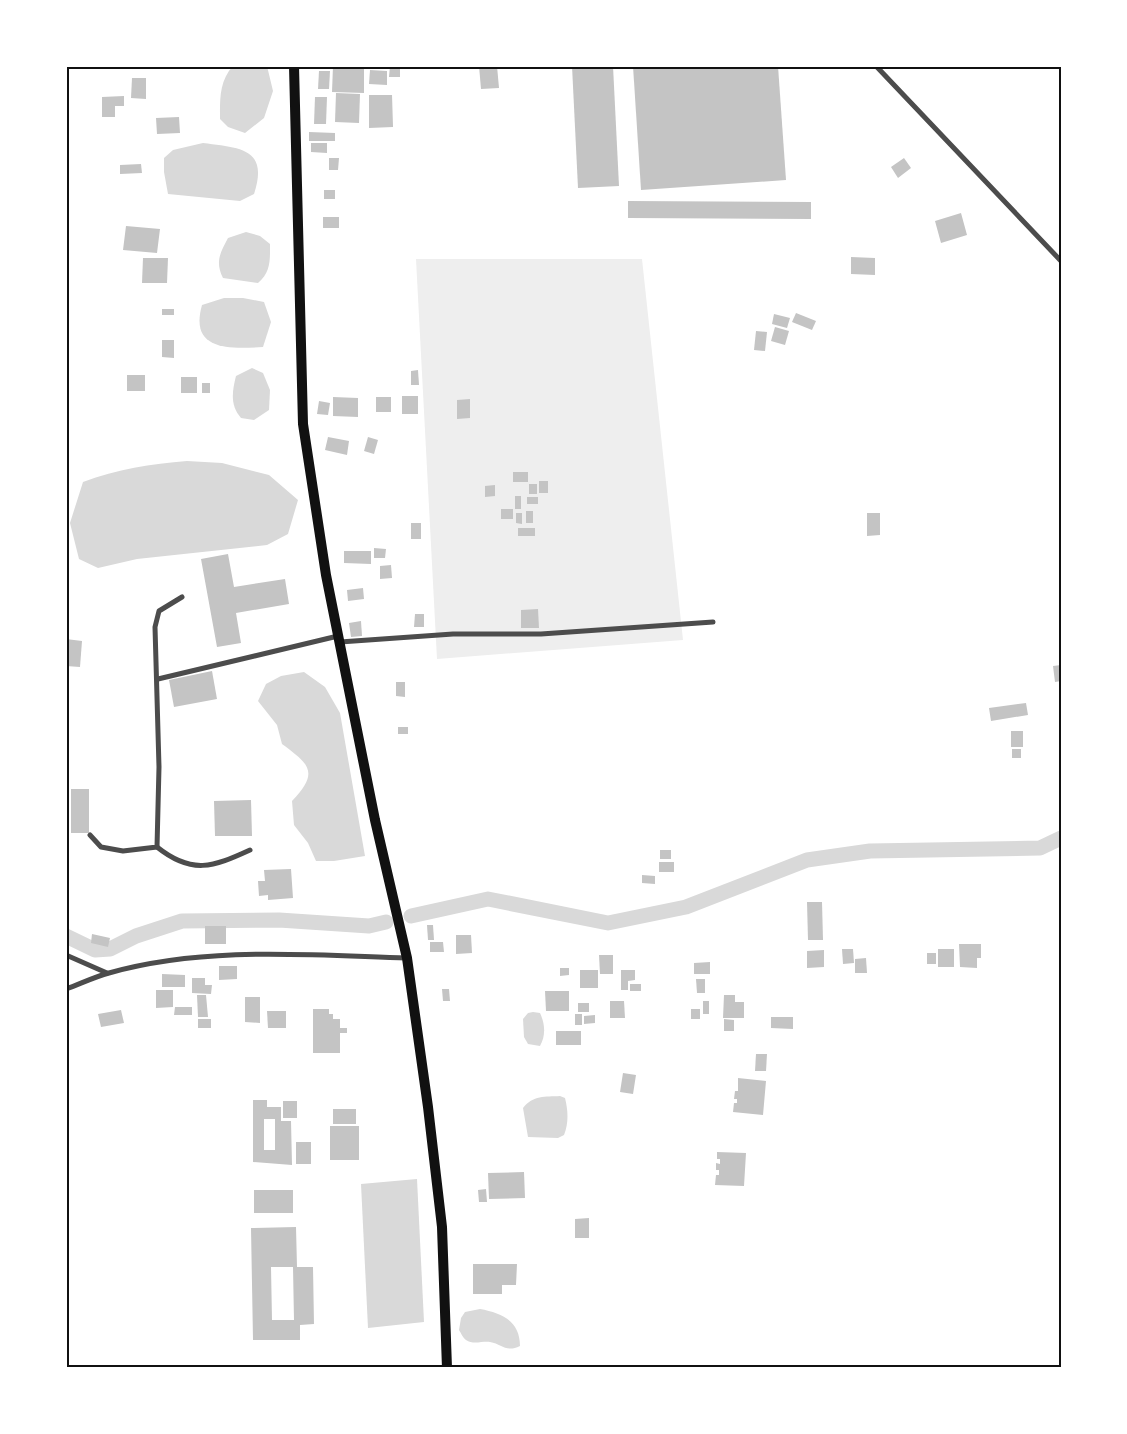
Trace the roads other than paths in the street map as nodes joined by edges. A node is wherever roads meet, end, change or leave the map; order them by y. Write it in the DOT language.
graph roads {
  1 [pos="294,66"];
  2 [pos="876,66"];
  3 [pos="1061,261"];
  4 [pos="182,597"];
  5 [pos="713,622"];
  6 [pos="339,639"];
  7 [pos="158,679"];
  8 [pos="90,835"];
  9 [pos="157,847"];
  10 [pos="250,850"];
  11 [pos="66,955"];
  12 [pos="407,958"];
  13 [pos="107,973"];
  14 [pos="66,989"];
  15 [pos="447,1368"];
  1 -- 6 [label="highway"];
  2 -- 3 [label="street"];
  4 -- 7 [label="street"];
  5 -- 6 [label="street"];
  6 -- 7 [label="street"];
  6 -- 12 [label="highway"];
  7 -- 9 [label="street"];
  8 -- 9 [label="street"];
  9 -- 10 [label="street"];
  11 -- 13 [label="street"];
  12 -- 13 [label="street"];
  12 -- 15 [label="highway"];
  13 -- 14 [label="street"];
}
